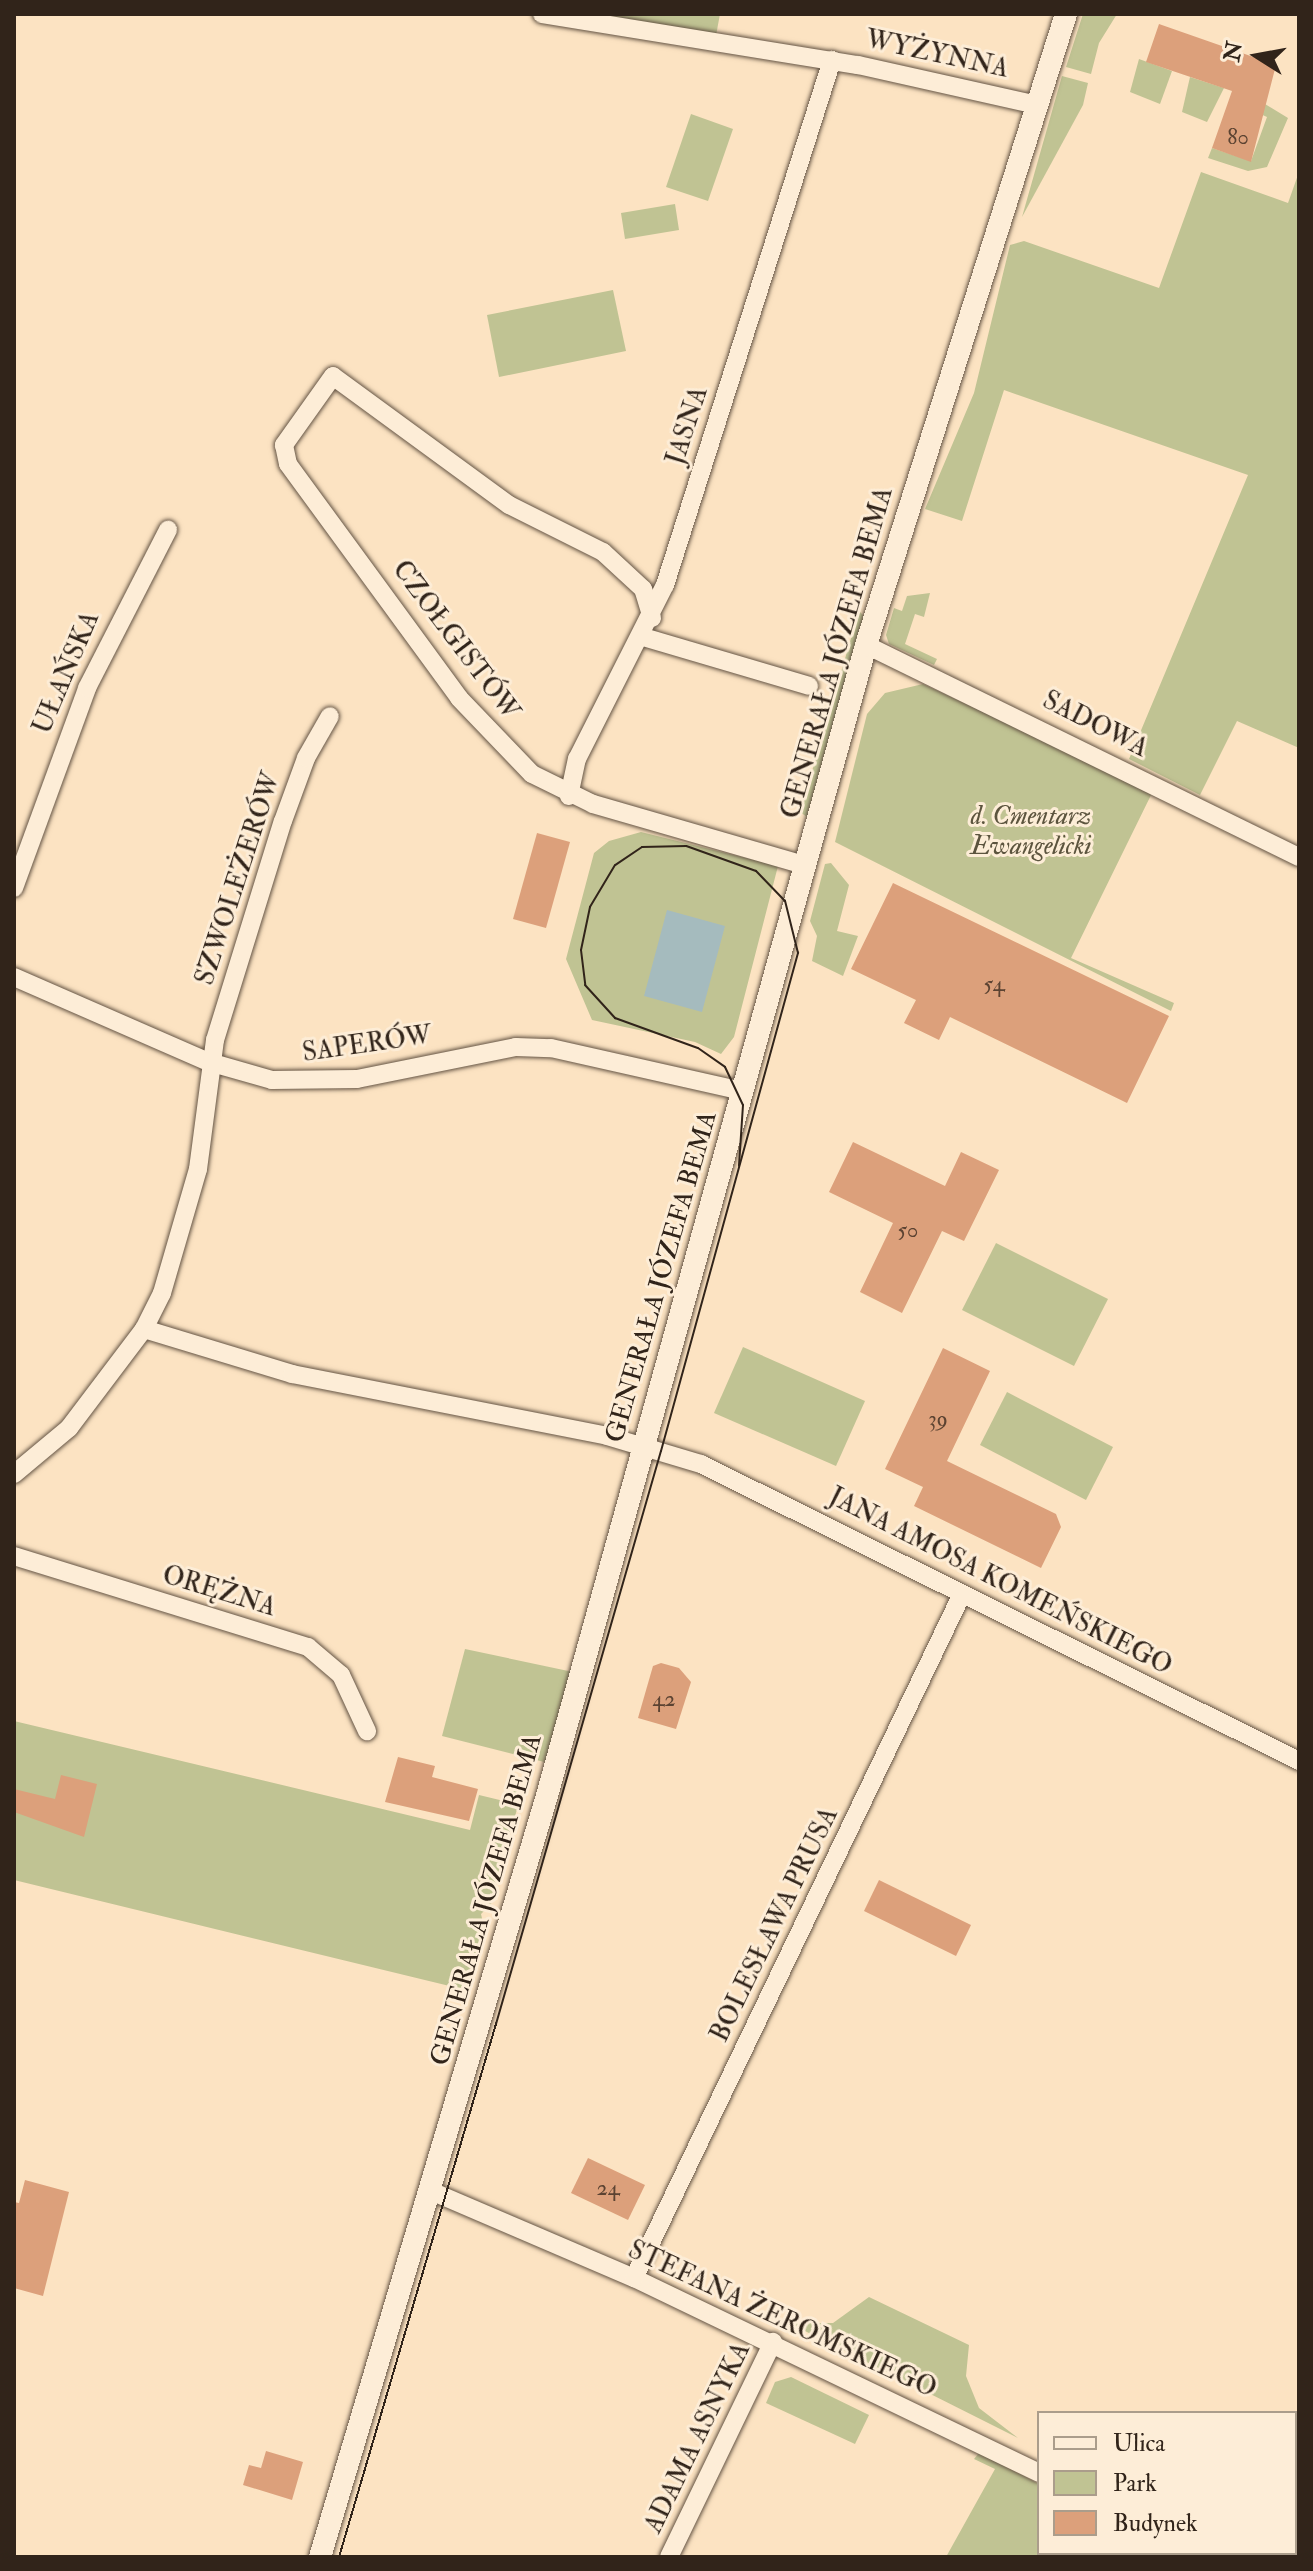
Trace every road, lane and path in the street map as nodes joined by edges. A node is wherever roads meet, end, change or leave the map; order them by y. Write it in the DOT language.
graph roads {
  1 [pos="542,14"];
  2 [pos="1066,14"];
  3 [pos="832,60"];
  4 [pos="1037,105"];
  5 [pos="168,530"];
  6 [pos="652,618"];
  7 [pos="643,637"];
  8 [pos="866,645"];
  9 [pos="809,686"];
  10 [pos="330,716"];
  11 [pos="569,796"];
  12 [pos="1299,857"];
  13 [pos="805,865"];
  14 [pos="14,888"];
  15 [pos="14,977"];
  16 [pos="209,1062"];
  17 [pos="742,1091"];
  18 [pos="144,1329"];
  19 [pos="644,1445"];
  20 [pos="14,1474"];
  21 [pos="14,1556"];
  22 [pos="962,1594"];
  23 [pos="367,1731"];
  24 [pos="1299,1761"];
  25 [pos="431,2191"];
  26 [pos="634,2278"];
  27 [pos="773,2342"];
  28 [pos="1037,2472"];
  29 [pos="320,2557"];
  30 [pos="669,2557"];
  1 -- 3 [label="street, WYŻYNNA"];
  2 -- 4 [label="street, GENERAŁA JÓZEFA BEMA"];
  3 -- 4 [label="street, WYŻYNNA"];
  3 -- 6 [label="street, JASNA"];
  4 -- 8 [label="street, GENERAŁA JÓZEFA BEMA"];
  5 -- 14 [label="street, UŁAŃSKA"];
  6 -- 7 [label="street, JASNA"];
  6 -- 11 [label="street, CZOŁGISTÓW"];
  7 -- 9 [label="street"];
  7 -- 11 [label="street, JASNA"];
  8 -- 12 [label="street, SADOWA"];
  8 -- 13 [label="street, GENERAŁA JÓZEFA BEMA"];
  10 -- 16 [label="street, SZWOLEŻERÓW"];
  11 -- 13 [label="street, CZOŁGISTÓW"];
  13 -- 17 [label="street, GENERAŁA JÓZEFA BEMA"];
  15 -- 16 [label="street, SAPERÓW"];
  16 -- 17 [label="street, SAPERÓW"];
  16 -- 18 [label="street, SZWOLEŻERÓW"];
  17 -- 19 [label="street, GENERAŁA JÓZEFA BEMA"];
  18 -- 19 [label="street, JANA AMOSA KOMEŃSKIEGO"];
  18 -- 20 [label="street, SZWOLEŻERÓW"];
  19 -- 22 [label="street, JANA AMOSA KOMEŃSKIEGO"];
  19 -- 25 [label="street, GENERAŁA JÓZEFA BEMA"];
  21 -- 23 [label="street, ORĘŻNA"];
  22 -- 24 [label="street, JANA AMOSA KOMEŃSKIEGO"];
  22 -- 26 [label="street, BOLESŁAWA PRUSA"];
  25 -- 26 [label="street, STEFANA ŻEROMSKIEGO"];
  25 -- 29 [label="street, GENERAŁA JÓZEFA BEMA"];
  26 -- 27 [label="street, STEFANA ŻEROMSKIEGO"];
  27 -- 28 [label="street, STEFANA ŻEROMSKIEGO"];
  27 -- 30 [label="street, ADAMA ASNYKA"];
}
